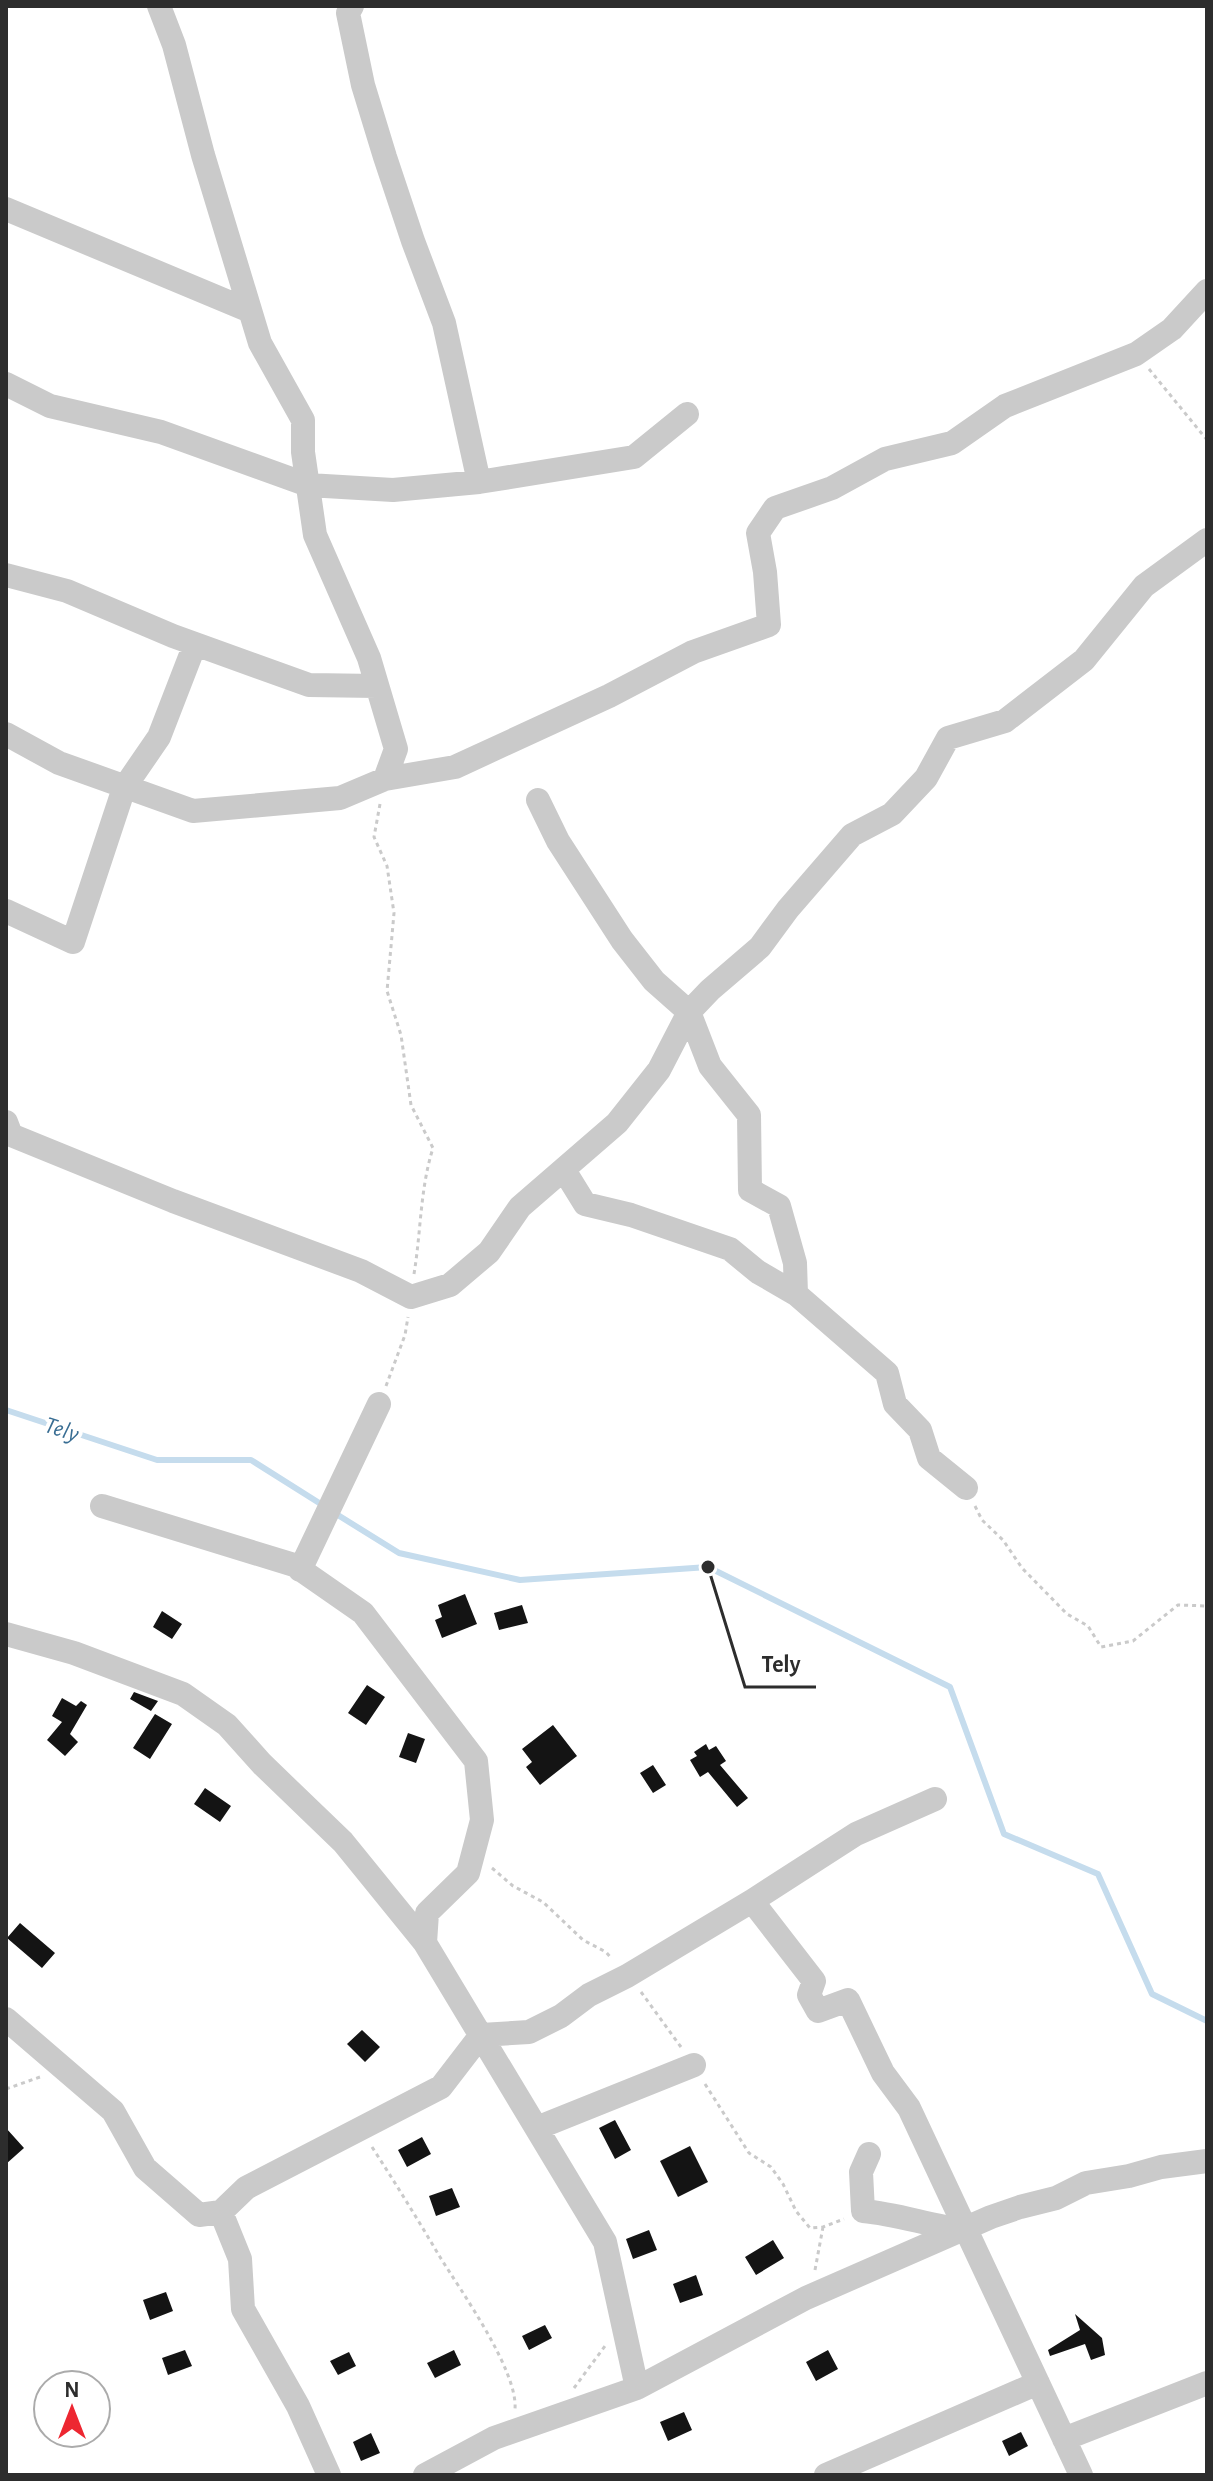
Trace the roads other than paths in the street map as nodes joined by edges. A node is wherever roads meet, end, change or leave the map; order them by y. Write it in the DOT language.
graph roads {
  1 [pos="159,6"];
  2 [pos="352,6"];
  3 [pos="6,209"];
  4 [pos="1207,291"];
  5 [pos="250,311"];
  6 [pos="6,384"];
  7 [pos="687,414"];
  8 [pos="479,482"];
  9 [pos="308,485"];
  10 [pos="1207,540"];
  11 [pos="6,575"];
  12 [pos="195,644"];
  13 [pos="377,686"];
  14 [pos="6,734"];
  15 [pos="385,779"];
  16 [pos="124,788"];
  17 [pos="538,800"];
  18 [pos="6,911"];
  19 [pos="689,1012"];
  20 [pos="6,1122"];
  21 [pos="564,1170"];
  22 [pos="796,1294"];
  23 [pos="379,1404"];
  24 [pos="966,1488"];
  25 [pos="102,1506"];
  26 [pos="300,1570"];
  27 [pos="6,1634"];
  28 [pos="935,1799"];
  29 [pos="752,1901"];
  30 [pos="425,1943"];
  31 [pos="6,2019"];
  32 [pos="481,2035"];
  33 [pos="694,2065"];
  34 [pos="537,2128"];
  35 [pos="869,2154"];
  36 [pos="1207,2161"];
  37 [pos="221,2212"];
  38 [pos="966,2230"];
  39 [pos="1038,2383"];
  40 [pos="1207,2383"];
  41 [pos="637,2388"];
  42 [pos="1064,2439"];
  43 [pos="329,2475"];
  44 [pos="425,2475"];
  45 [pos="826,2475"];
  46 [pos="1081,2475"];
  1 -- 5 [label="street"];
  2 -- 8 [label="street"];
  3 -- 5 [label="street"];
  4 -- 15 [label="street"];
  5 -- 9 [label="street"];
  6 -- 9 [label="street"];
  7 -- 8 [label="street"];
  8 -- 9 [label="street"];
  9 -- 13 [label="street"];
  10 -- 19 [label="street"];
  11 -- 12 [label="street"];
  12 -- 13 [label="street"];
  12 -- 16 [label="street"];
  13 -- 15 [label="street"];
  14 -- 16 [label="street"];
  15 -- 16 [label="street"];
  16 -- 18 [label="street"];
  17 -- 19 [label="street"];
  19 -- 21 [label="street"];
  19 -- 22 [label="street"];
  20 -- 21 [label="street"];
  21 -- 22 [label="street"];
  22 -- 24 [label="street"];
  23 -- 26 [label="street"];
  25 -- 26 [label="street"];
  26 -- 30 [label="street"];
  27 -- 30 [label="street"];
  28 -- 29 [label="street"];
  29 -- 32 [label="street"];
  29 -- 38 [label="street"];
  30 -- 32 [label="street"];
  31 -- 37 [label="street"];
  32 -- 34 [label="street"];
  32 -- 37 [label="street"];
  33 -- 34 [label="street"];
  34 -- 41 [label="street"];
  35 -- 38 [label="street"];
  36 -- 38 [label="street"];
  37 -- 43 [label="street"];
  38 -- 39 [label="street"];
  38 -- 41 [label="street"];
  39 -- 42 [label="street"];
  39 -- 45 [label="street"];
  40 -- 42 [label="street"];
  41 -- 44 [label="street"];
  42 -- 46 [label="street"];
}
